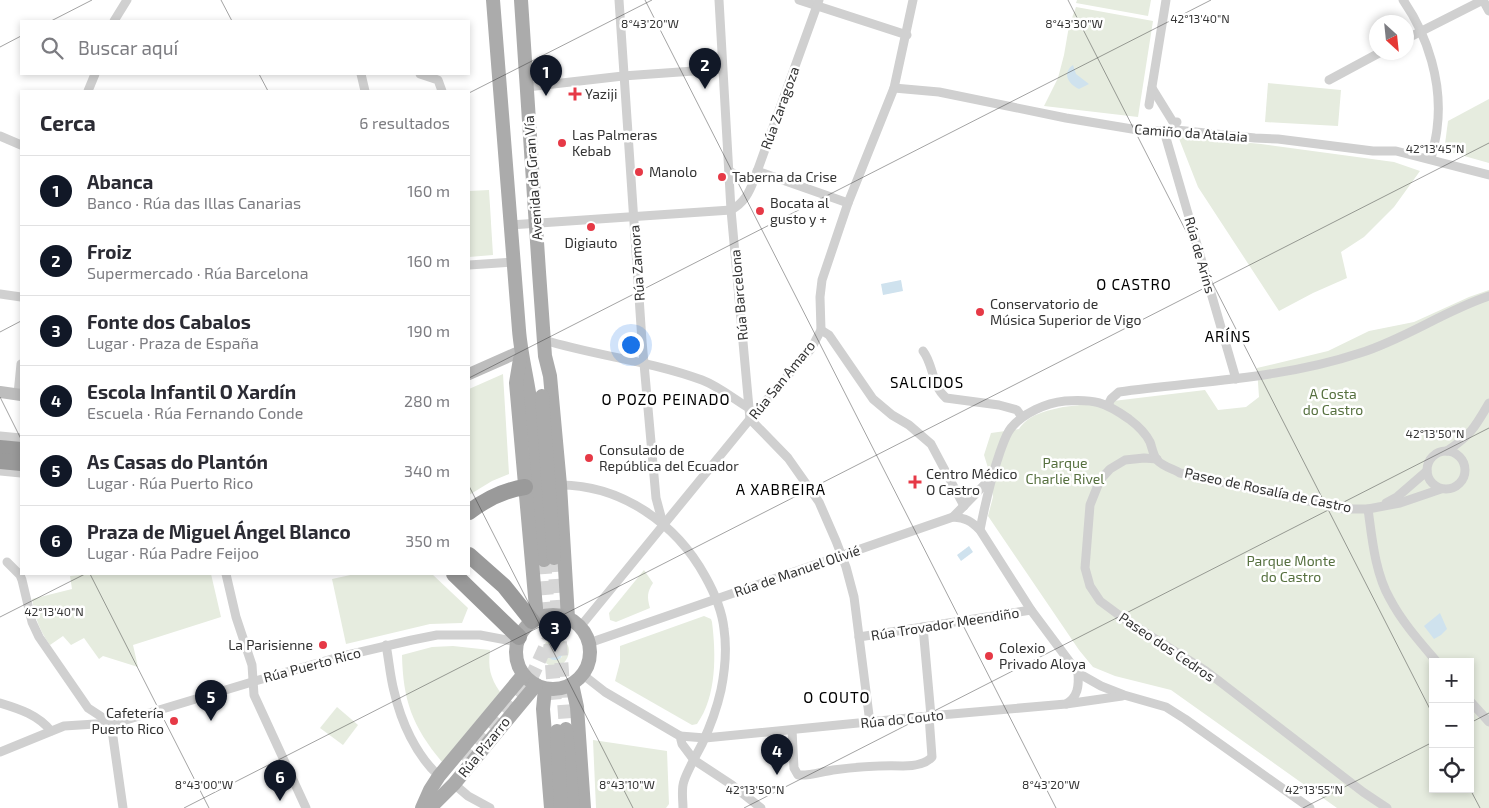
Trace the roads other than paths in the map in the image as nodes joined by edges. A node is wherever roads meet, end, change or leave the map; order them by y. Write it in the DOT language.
graph roads {
  1 [pos="127,0"];
  2 [pos="493,0"];
  3 [pos="521,0"];
  4 [pos="618,0"];
  5 [pos="719,0"];
  6 [pos="799,0"];
  7 [pos="913,0"];
  8 [pos="1166,0"];
  9 [pos="1403,0"];
  10 [pos="1483,0"];
  11 [pos="818,3"];
  12 [pos="1489,11"];
  13 [pos="115,20"];
  14 [pos="1421,32"];
  15 [pos="906,35"];
  16 [pos="1414,35"];
  17 [pos="1369,59"];
  18 [pos="722,69"];
  19 [pos="95,75"];
  20 [pos="361,75"];
  21 [pos="423,75"];
  22 [pos="623,76"];
  23 [pos="1329,80"];
  24 [pos="526,87"];
  25 [pos="894,88"];
  26 [pos="1152,88"];
  27 [pos="88,90"];
  28 [pos="365,90"];
  29 [pos="442,90"];
  30 [pos="1149,105"];
  31 [pos="1177,122"];
  32 [pos="1164,131"];
  33 [pos="0,136"];
  34 [pos="20,145"];
  35 [pos="1431,160"];
  36 [pos="729,171"];
  37 [pos="755,175"];
  38 [pos="1489,175"];
  39 [pos="848,203"];
  40 [pos="731,210"];
  41 [pos="633,216"];
  42 [pos="536,223"];
  43 [pos="510,225"];
  44 [pos="513,262"];
  45 [pos="470,266"];
  46 [pos="0,294"];
  47 [pos="1489,296"];
  48 [pos="20,297"];
  49 [pos="821,330"];
  50 [pos="544,340"];
  51 [pos="521,351"];
  52 [pos="922,351"];
  53 [pos="545,356"];
  54 [pos="645,363"];
  55 [pos="470,374"];
  56 [pos="1236,378"];
  57 [pos="0,392"];
  58 [pos="20,394"];
  59 [pos="1489,403"];
  60 [pos="1108,405"];
  61 [pos="749,408"];
  62 [pos="1022,417"];
  63 [pos="750,419"];
  64 [pos="0,436"];
  65 [pos="20,438"];
  66 [pos="0,448"];
  67 [pos="20,450"];
  68 [pos="1447,451"];
  69 [pos="1156,460"];
  70 [pos="0,461"];
  71 [pos="20,463"];
  72 [pos="0,471"];
  73 [pos="1427,471"];
  74 [pos="20,473"];
  75 [pos="992,476"];
  76 [pos="560,485"];
  77 [pos="526,487"];
  78 [pos="1441,489"];
  79 [pos="964,506"];
  80 [pos="1382,506"];
  81 [pos="1368,509"];
  82 [pos="470,511"];
  83 [pos="953,517"];
  84 [pos="664,524"];
  85 [pos="980,530"];
  86 [pos="470,556"];
  87 [pos="842,556"];
  88 [pos="6,562"];
  89 [pos="20,574"];
  90 [pos="20,575"];
  91 [pos="226,575"];
  92 [pos="455,575"];
  93 [pos="716,599"];
  94 [pos="1031,610"];
  95 [pos="568,618"];
  96 [pos="535,620"];
  97 [pos="580,627"];
  98 [pos="924,628"];
  99 [pos="859,638"];
  100 [pos="518,639"];
  101 [pos="589,643"];
  102 [pos="386,645"];
  103 [pos="1434,658"];
  104 [pos="1078,673"];
  105 [pos="523,675"];
  106 [pos="577,679"];
  107 [pos="252,682"];
  108 [pos="540,687"];
  109 [pos="1124,695"];
  110 [pos="0,703"];
  111 [pos="1473,703"];
  112 [pos="1066,704"];
  113 [pos="930,716"];
  114 [pos="1489,722"];
  115 [pos="111,723"];
  116 [pos="870,723"];
  117 [pos="792,730"];
  118 [pos="51,731"];
  119 [pos="680,736"];
  120 [pos="705,738"];
  121 [pos="0,752"];
  122 [pos="462,760"];
  123 [pos="694,760"];
  124 [pos="440,776"];
  125 [pos="454,784"];
  126 [pos="426,804"];
  127 [pos="123,808"];
  128 [pos="306,808"];
  129 [pos="490,808"];
  130 [pos="551,808"];
  131 [pos="561,808"];
  132 [pos="573,808"];
  133 [pos="584,808"];
  134 [pos="683,808"];
  135 [pos="761,808"];
  136 [pos="1310,808"];
  137 [pos="1386,808"];
  1 -- 13 [label="street"];
  2 -- 43 [label="main road, Avenida da Gran Vía"];
  3 -- 24 [label="main road, Avenida da Gran Vía"];
  4 -- 22 [label="street, Rúa Zamora"];
  5 -- 18 [label="street, Rúa Barcelona"];
  6 -- 11 [label="street"];
  7 -- 15 [label="street, Rúa San Amaro"];
  8 -- 26 [label="street"];
  9 -- 14 [label="street"];
  10 -- 12 [label="street"];
  10 -- 14 [label="street"];
  11 -- 15 [label="street"];
  11 -- 37 [label="street, Rúa Zaragoza"];
  14 -- 16 [label="street"];
  14 -- 35 [label="street"];
  15 -- 25 [label="street, Rúa San Amaro"];
  17 -- 23 [label="street"];
  18 -- 22 [label="street"];
  18 -- 36 [label="street, Rúa Barcelona"];
  19 -- 27 [label="street"];
  20 -- 28 [label="street"];
  21 -- 29 [label="street"];
  22 -- 24 [label="street"];
  22 -- 41 [label="street, Rúa Zamora"];
  24 -- 42 [label="main road, Avenida da Gran Vía"];
  25 -- 32 [label="street, Camiño da Atalaia"];
  25 -- 39 [label="street, Rúa San Amaro"];
  26 -- 30 [label="street"];
  26 -- 31 [label="street"];
  32 -- 35 [label="street, Camiño da Atalaia"];
  32 -- 56 [label="street, Rúa de Aríns"];
  33 -- 34 [label="street"];
  35 -- 38 [label="street, Camiño da Atalaia"];
  36 -- 37 [label="street"];
  36 -- 40 [label="street, Rúa Barcelona"];
  37 -- 39 [label="street"];
  37 -- 40 [label="street, Rúa Zaragoza"];
  39 -- 49 [label="street, Rúa San Amaro"];
  40 -- 41 [label="street"];
  40 -- 61 [label="street, Rúa Barcelona"];
  41 -- 42 [label="street"];
  41 -- 54 [label="street, Rúa Zamora"];
  42 -- 43 [label="street"];
  42 -- 50 [label="main road, Avenida da Gran Vía"];
  43 -- 44 [label="main road, Avenida da Gran Vía"];
  44 -- 45 [label="street"];
  44 -- 51 [label="main road, Avenida da Gran Vía"];
  46 -- 48 [label="street"];
  47 -- 56 [label="street"];
  49 -- 63 [label="street, Rúa San Amaro"];
  49 -- 79 [label="street"];
  50 -- 53 [label="main road, Avenida da Gran Vía"];
  50 -- 54 [label="street"];
  51 -- 53 [label="main road, Avenida da Gran Vía"];
  51 -- 55 [label="street"];
  51 -- 77 [label="main road, Avenida da Gran Vía"];
  52 -- 62 [label="street"];
  53 -- 76 [label="main road, Avenida da Gran Vía"];
  54 -- 61 [label="street"];
  54 -- 84 [label="street, Rúa Zamora"];
  56 -- 60 [label="street"];
  57 -- 58 [label="street"];
  59 -- 68 [label="street"];
  60 -- 62 [label="street, Rúa de Manuel Olivié"];
  60 -- 69 [label="street"];
  61 -- 63 [label="street, Rúa Barcelona"];
  62 -- 75 [label="street, Rúa de Manuel Olivié"];
  63 -- 84 [label="street, Rúa San Amaro"];
  63 -- 87 [label="street"];
  64 -- 65 [label="street"];
  66 -- 67 [label="highway"];
  68 -- 73 [label="street"];
  68 -- 78 [label="street"];
  69 -- 81 [label="street, Paseo de Rosalía de Castro"];
  69 -- 137 [label="street, Paseo dos Cedros"];
  70 -- 71 [label="highway"];
  72 -- 74 [label="street"];
  73 -- 78 [label="street"];
  73 -- 80 [label="street, Paseo de Rosalía de Castro"];
  75 -- 79 [label="street, Rúa de Manuel Olivié"];
  75 -- 85 [label="street, Rúa de Manuel Olivié"];
  76 -- 84 [label="street"];
  76 -- 95 [label="main road, Avenida da Gran Vía"];
  77 -- 82 [label="highway"];
  77 -- 96 [label="main road, Avenida da Gran Vía"];
  78 -- 80 [label="street, Paseo de Rosalía de Castro"];
  79 -- 83 [label="street, Rúa de Manuel Olivié"];
  80 -- 81 [label="street, Paseo de Rosalía de Castro"];
  81 -- 103 [label="street, Paseo de Rosalía de Castro"];
  83 -- 85 [label="street"];
  83 -- 87 [label="street, Rúa de Manuel Olivié"];
  84 -- 93 [label="street"];
  84 -- 97 [label="street, Rúa San Amaro"];
  85 -- 94 [label="street"];
  86 -- 96 [label="highway"];
  87 -- 93 [label="street, Rúa de Manuel Olivié"];
  87 -- 99 [label="street"];
  88 -- 89 [label="street"];
  90 -- 115 [label="street"];
  91 -- 107 [label="street"];
  92 -- 100 [label="highway"];
  93 -- 101 [label="street, Rúa de Manuel Olivié"];
  93 -- 120 [label="street"];
  94 -- 98 [label="street, Rúa Trovador Meendiño"];
  94 -- 104 [label="street"];
  95 -- 96 [label="main road"];
  95 -- 97 [label="main road"];
  96 -- 100 [label="main road"];
  97 -- 101 [label="main road"];
  98 -- 99 [label="street, Rúa Trovador Meendiño"];
  98 -- 113 [label="street"];
  99 -- 116 [label="street"];
  100 -- 102 [label="street, Rúa Puerto Rico"];
  100 -- 105 [label="main road"];
  101 -- 106 [label="main road"];
  102 -- 107 [label="street, Rúa Puerto Rico"];
  102 -- 124 [label="street"];
  104 -- 109 [label="street"];
  104 -- 112 [label="street"];
  105 -- 108 [label="main road"];
  105 -- 124 [label="main road, Rúa Pizarro"];
  106 -- 108 [label="main road"];
  106 -- 119 [label="street"];
  106 -- 133 [label="main road"];
  107 -- 115 [label="street, Rúa Puerto Rico"];
  107 -- 128 [label="street"];
  108 -- 125 [label="main road, Rúa Pizarro"];
  108 -- 130 [label="main road"];
  109 -- 112 [label="street, Rúa do Couto"];
  109 -- 136 [label="street"];
  110 -- 118 [label="street"];
  111 -- 114 [label="street"];
  112 -- 113 [label="street, Rúa do Couto"];
  113 -- 116 [label="street, Rúa do Couto"];
  113 -- 117 [label="street"];
  115 -- 118 [label="street, Rúa Puerto Rico"];
  115 -- 127 [label="street"];
  116 -- 117 [label="street, Rúa do Couto"];
  117 -- 120 [label="street, Rúa do Couto"];
  118 -- 121 [label="street, Rúa Puerto Rico"];
  119 -- 120 [label="street, Rúa do Couto"];
  119 -- 123 [label="street"];
  120 -- 123 [label="street"];
  122 -- 126 [label="main road, Rúa Pizarro"];
  123 -- 134 [label="street"];
  123 -- 135 [label="street"];
  124 -- 126 [label="main road, Rúa Pizarro"];
  125 -- 126 [label="main road, Rúa Pizarro"];
  125 -- 129 [label="street"];
  131 -- 132 [label="main road"];
}
